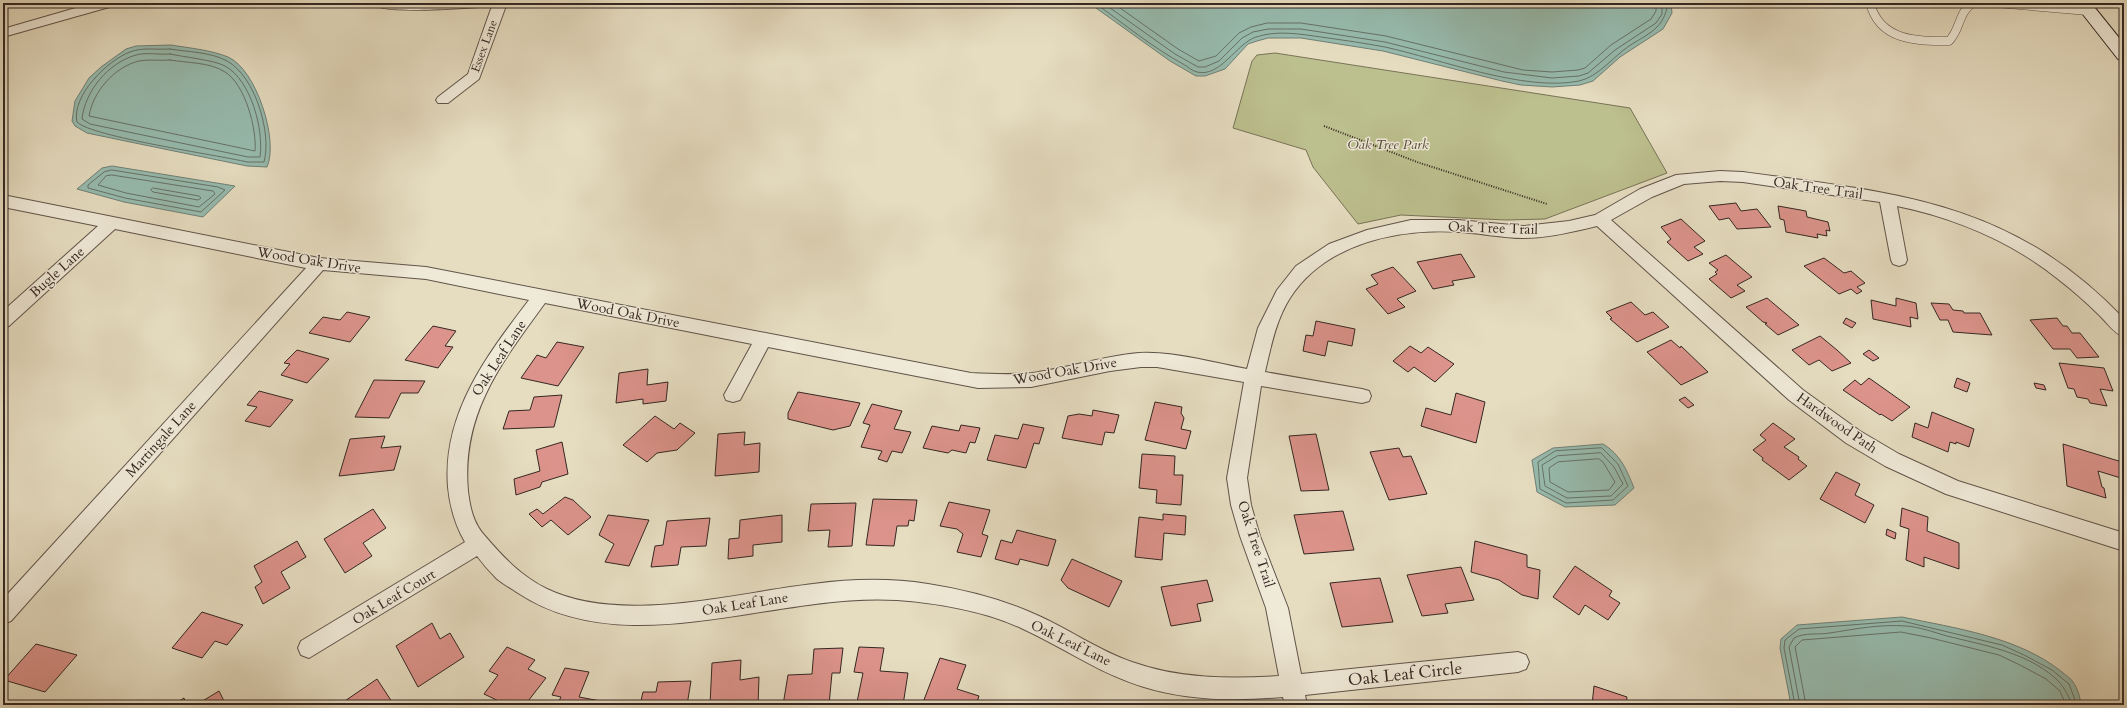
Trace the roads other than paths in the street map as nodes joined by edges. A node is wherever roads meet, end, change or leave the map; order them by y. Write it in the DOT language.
graph roads {
  1 [pos="108,3"];
  2 [pos="377,3"];
  3 [pos="478,3"];
  4 [pos="500,3"];
  5 [pos="1870,3"];
  6 [pos="1974,3"];
  7 [pos="1996,3"];
  8 [pos="2085,7"];
  9 [pos="3,33"];
  10 [pos="2124,55"];
  11 [pos="443,100"];
  12 [pos="1887,198"];
  13 [pos="3,201"];
  14 [pos="1600,219"];
  15 [pos="111,223"];
  16 [pos="1899,260"];
  17 [pos="319,264"];
  18 [pos="541,296"];
  19 [pos="3,321"];
  20 [pos="2124,330"];
  21 [pos="763,340"];
  22 [pos="1254,377"];
  23 [pos="733,394"];
  24 [pos="1362,396"];
  25 [pos="2124,542"];
  26 [pos="478,545"];
  27 [pos="3,614"];
  28 [pos="309,648"];
  29 [pos="1518,662"];
  30 [pos="1294,695"];
  1 -- 9 [label="street"];
  2 -- 3 [label="street"];
  4 -- 11 [label="street, Essex Lane"];
  5 -- 6 [label="lane"];
  7 -- 8 [label="lane"];
  8 -- 10 [label="main road"];
  12 -- 14 [label="street, Oak Tree Trail"];
  12 -- 16 [label="street"];
  12 -- 20 [label="street, Oak Tree Trail"];
  13 -- 15 [label="street, Wood Oak Drive"];
  14 -- 22 [label="street, Oak Tree Trail"];
  14 -- 25 [label="street, Hardwood Path"];
  15 -- 17 [label="street, Wood Oak Drive"];
  15 -- 19 [label="street, Bugle Lane"];
  17 -- 18 [label="street, Wood Oak Drive"];
  17 -- 27 [label="street, Martingale Lane"];
  18 -- 21 [label="street, Wood Oak Drive"];
  18 -- 26 [label="street, Oak Leaf Lane"];
  21 -- 22 [label="street, Wood Oak Drive"];
  21 -- 23 [label="street"];
  22 -- 24 [label="street, Wood Oak Drive"];
  22 -- 30 [label="street, Oak Tree Trail"];
  26 -- 28 [label="street, Oak Leaf Court"];
  26 -- 30 [label="street, Oak Leaf Lane"];
  29 -- 30 [label="street, Oak Leaf Circle"];
}
